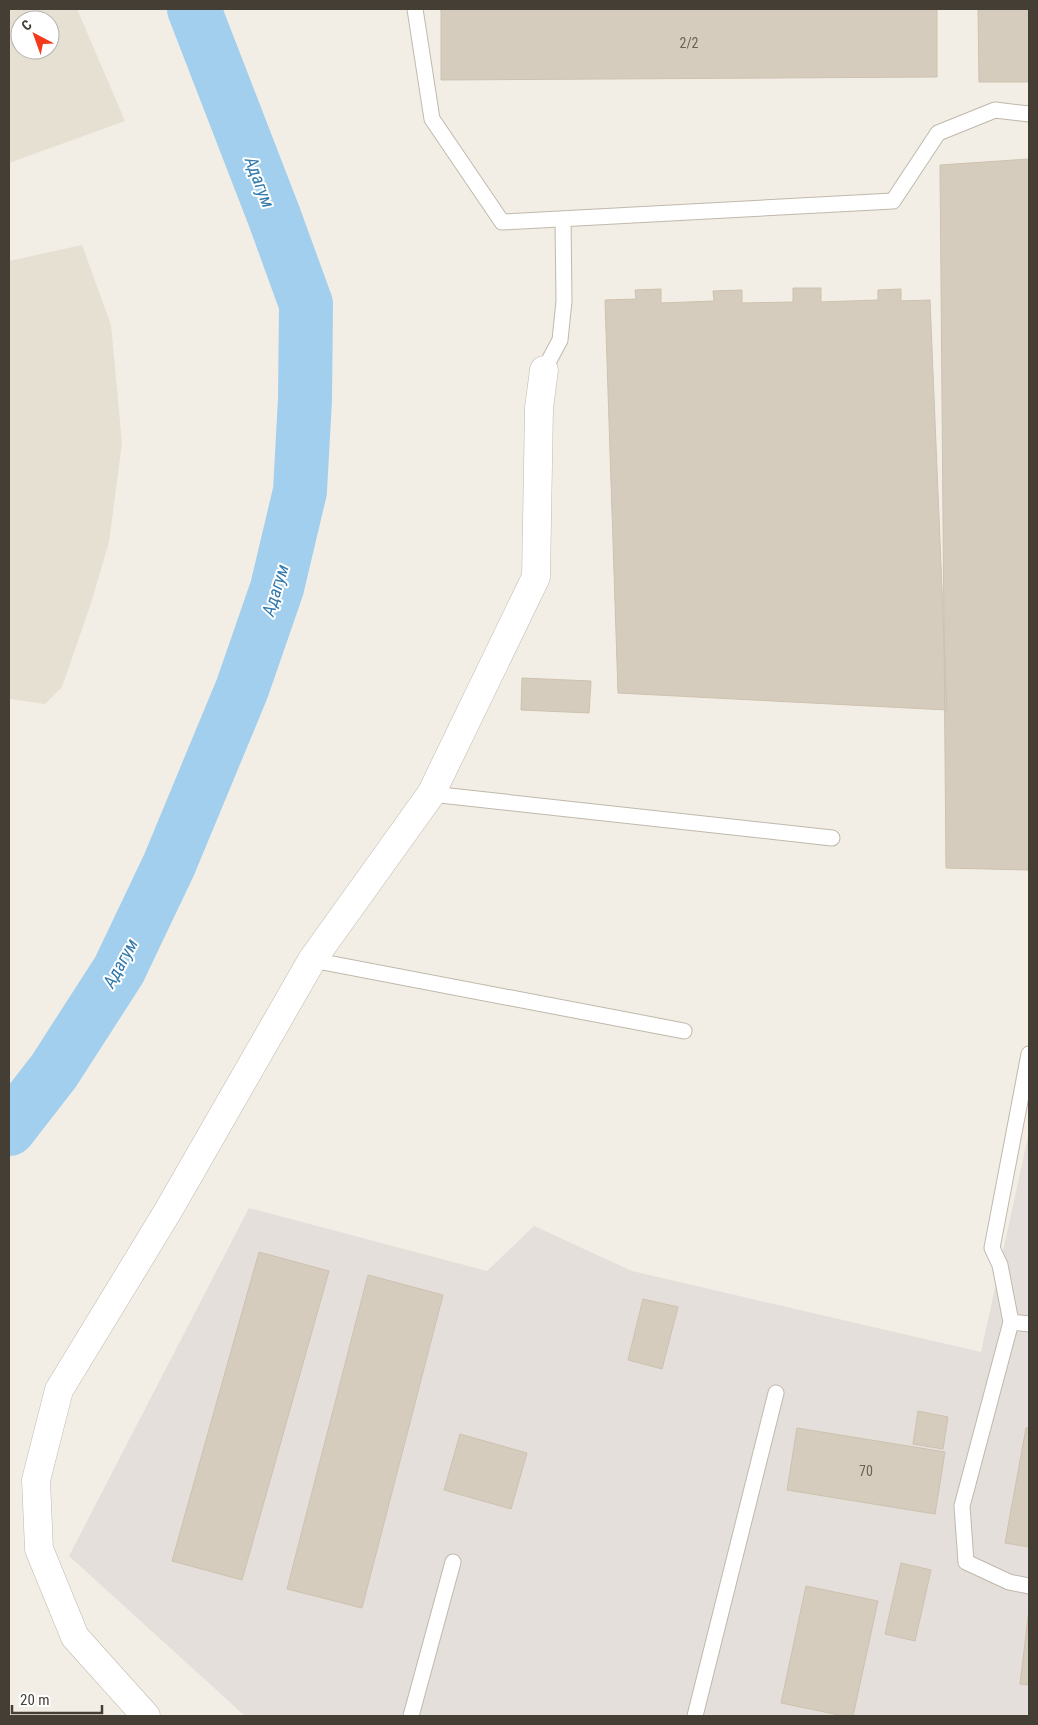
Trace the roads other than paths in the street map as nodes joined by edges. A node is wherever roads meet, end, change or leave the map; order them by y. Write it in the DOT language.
graph roads {
  1 [pos="415,9"];
  2 [pos="1029,114"];
  3 [pos="563,219"];
  4 [pos="544,370"];
  5 [pos="431,794"];
  6 [pos="832,838"];
  7 [pos="312,960"];
  8 [pos="684,1031"];
  9 [pos="1029,1054"];
  10 [pos="1011,1322"];
  11 [pos="1029,1324"];
  12 [pos="776,1393"];
  13 [pos="453,1562"];
  14 [pos="1029,1586"];
  15 [pos="146,1716"];
  16 [pos="411,1716"];
  17 [pos="696,1716"];
  1 -- 3 [label="lane"];
  2 -- 3 [label="lane"];
  3 -- 4 [label="lane"];
  4 -- 5 [label="street"];
  5 -- 6 [label="lane"];
  5 -- 7 [label="street"];
  7 -- 8 [label="lane"];
  7 -- 15 [label="street"];
  9 -- 10 [label="lane"];
  10 -- 11 [label="lane"];
  10 -- 14 [label="lane"];
  12 -- 17 [label="lane"];
  13 -- 16 [label="lane"];
}
